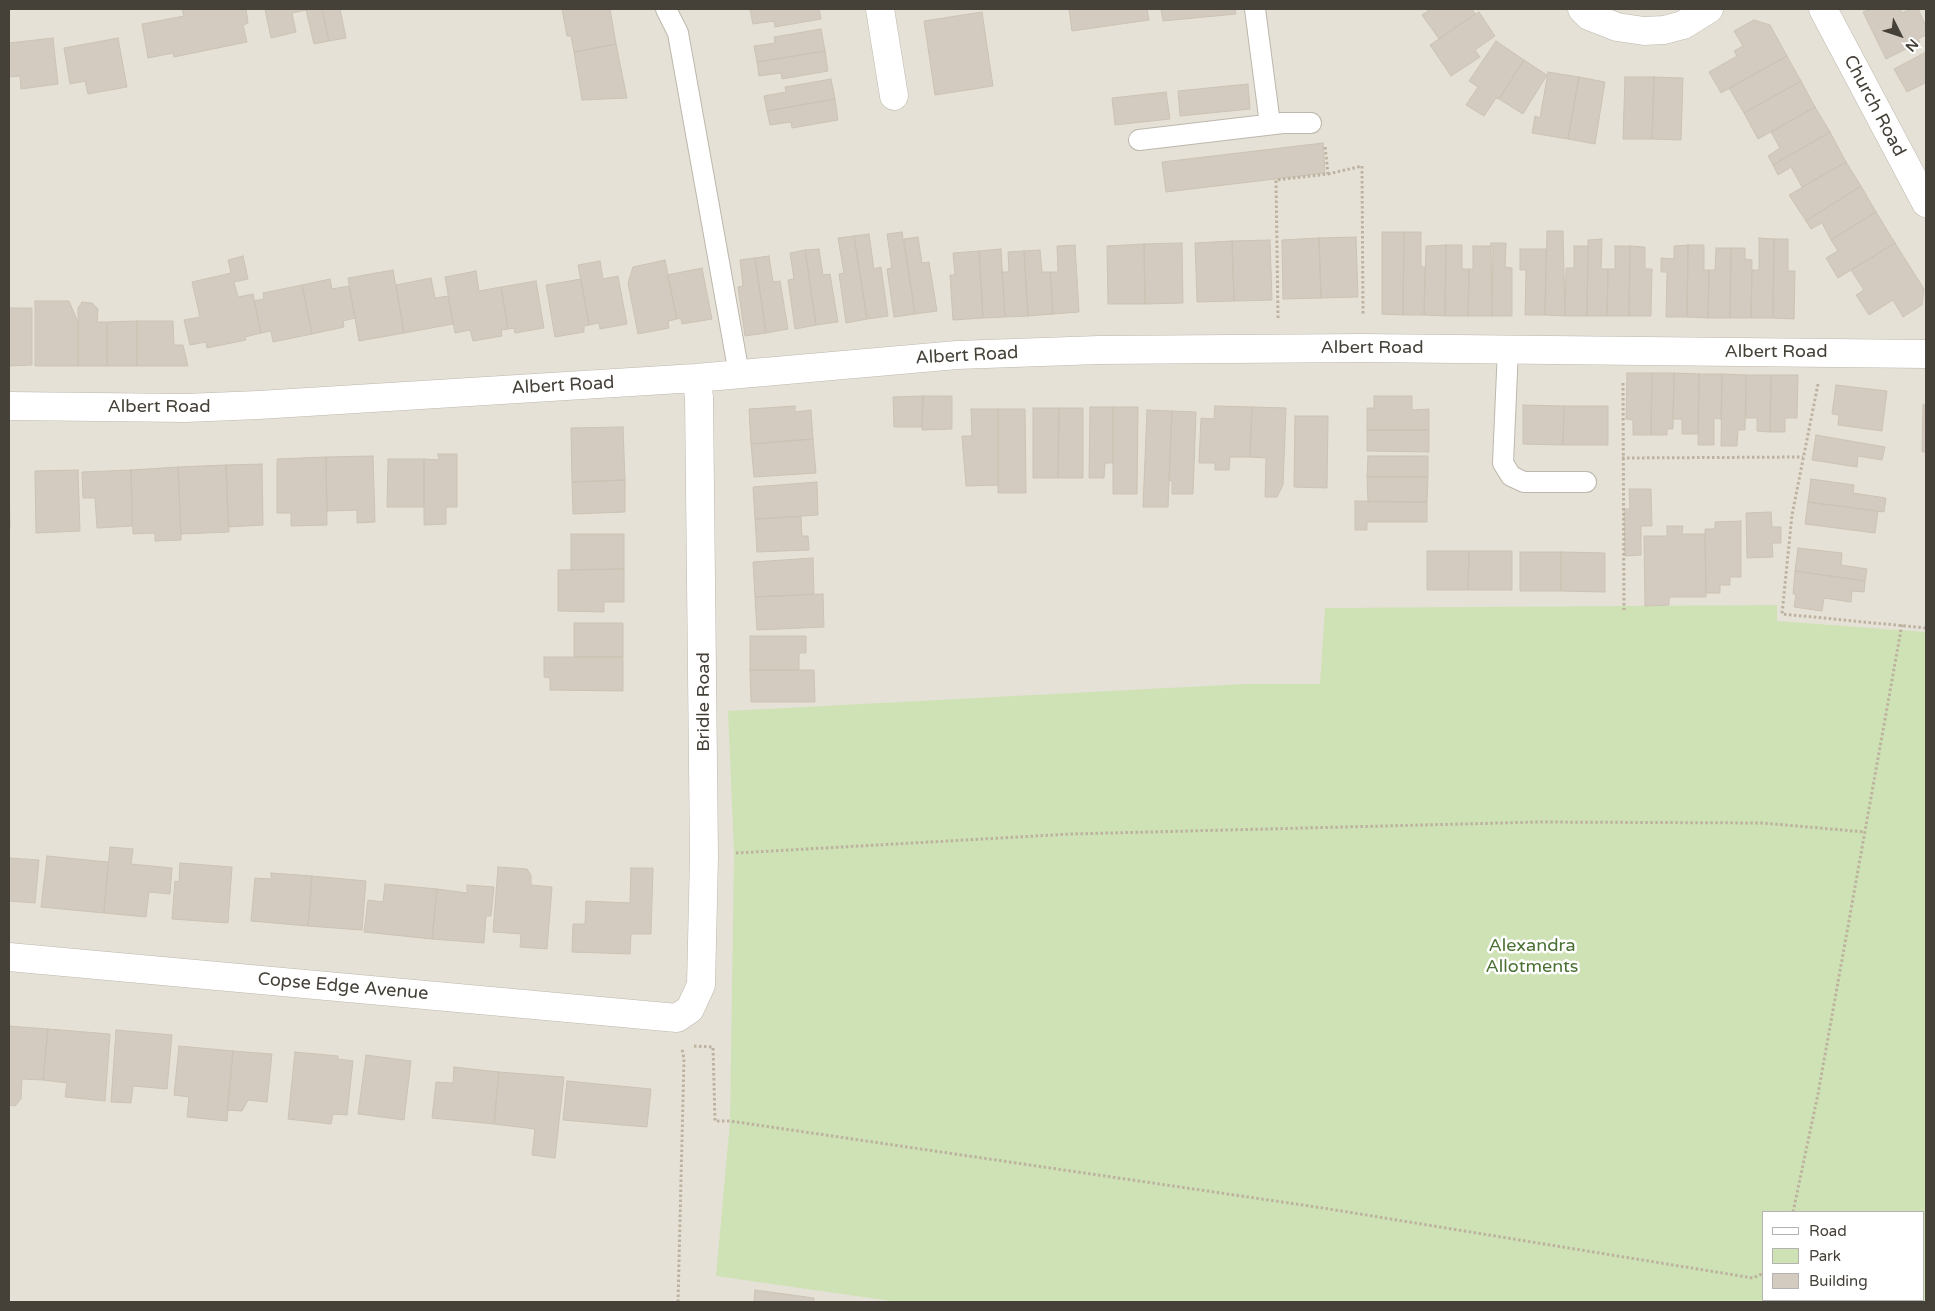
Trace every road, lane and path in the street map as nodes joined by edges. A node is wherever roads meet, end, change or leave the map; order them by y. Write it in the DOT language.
graph roads {
  1 [pos="666,9"];
  2 [pos="880,9"];
  3 [pos="1255,9"];
  4 [pos="1582,9"];
  5 [pos="1709,9"];
  6 [pos="1823,9"];
  7 [pos="894,96"];
  8 [pos="1311,123"];
  9 [pos="1270,124"];
  10 [pos="1139,140"];
  11 [pos="1328,174"];
  12 [pos="1926,203"];
  13 [pos="1278,348"];
  14 [pos="1363,348"];
  15 [pos="1508,349"];
  16 [pos="1623,351"];
  17 [pos="1826,352"];
  18 [pos="1926,354"];
  19 [pos="739,374"];
  20 [pos="696,378"];
  21 [pos="9,406"];
  22 [pos="1803,457"];
  23 [pos="1622,458"];
  24 [pos="1586,482"];
  25 [pos="1624,610"];
  26 [pos="1902,624"];
  27 [pos="1926,628"];
  28 [pos="1865,832"];
  29 [pos="704,857"];
  30 [pos="9,957"];
  31 [pos="677,1018"];
  32 [pos="1792,1211"];
  33 [pos="1762,1274"];
  34 [pos="678,1302"];
  1 -- 19 [label="lane"];
  2 -- 7 [label="street"];
  3 -- 9 [label="lane"];
  4 -- 5 [label="street"];
  6 -- 12 [label="street, Church Road"];
  8 -- 9 [label="lane"];
  8 -- 11 [label="path"];
  9 -- 10 [label="lane"];
  11 -- 13 [label="path"];
  11 -- 14 [label="path"];
  13 -- 14 [label="street, Albert Road"];
  13 -- 19 [label="street, Albert Road"];
  14 -- 15 [label="street, Albert Road"];
  15 -- 16 [label="street, Albert Road"];
  15 -- 24 [label="lane"];
  16 -- 17 [label="street, Albert Road"];
  16 -- 23 [label="path"];
  17 -- 18 [label="street, Albert Road"];
  17 -- 22 [label="path"];
  19 -- 20 [label="street, Albert Road"];
  20 -- 21 [label="street, Albert Road"];
  20 -- 29 [label="street, Bridle Road"];
  22 -- 23 [label="path"];
  22 -- 26 [label="path"];
  23 -- 25 [label="path"];
  26 -- 27 [label="path"];
  26 -- 28 [label="path"];
  28 -- 29 [label="path"];
  28 -- 32 [label="path"];
  29 -- 31 [label="street, Bridle Road"];
  30 -- 31 [label="street, Copse Edge Avenue"];
  33 -- 34 [label="path"];
}
